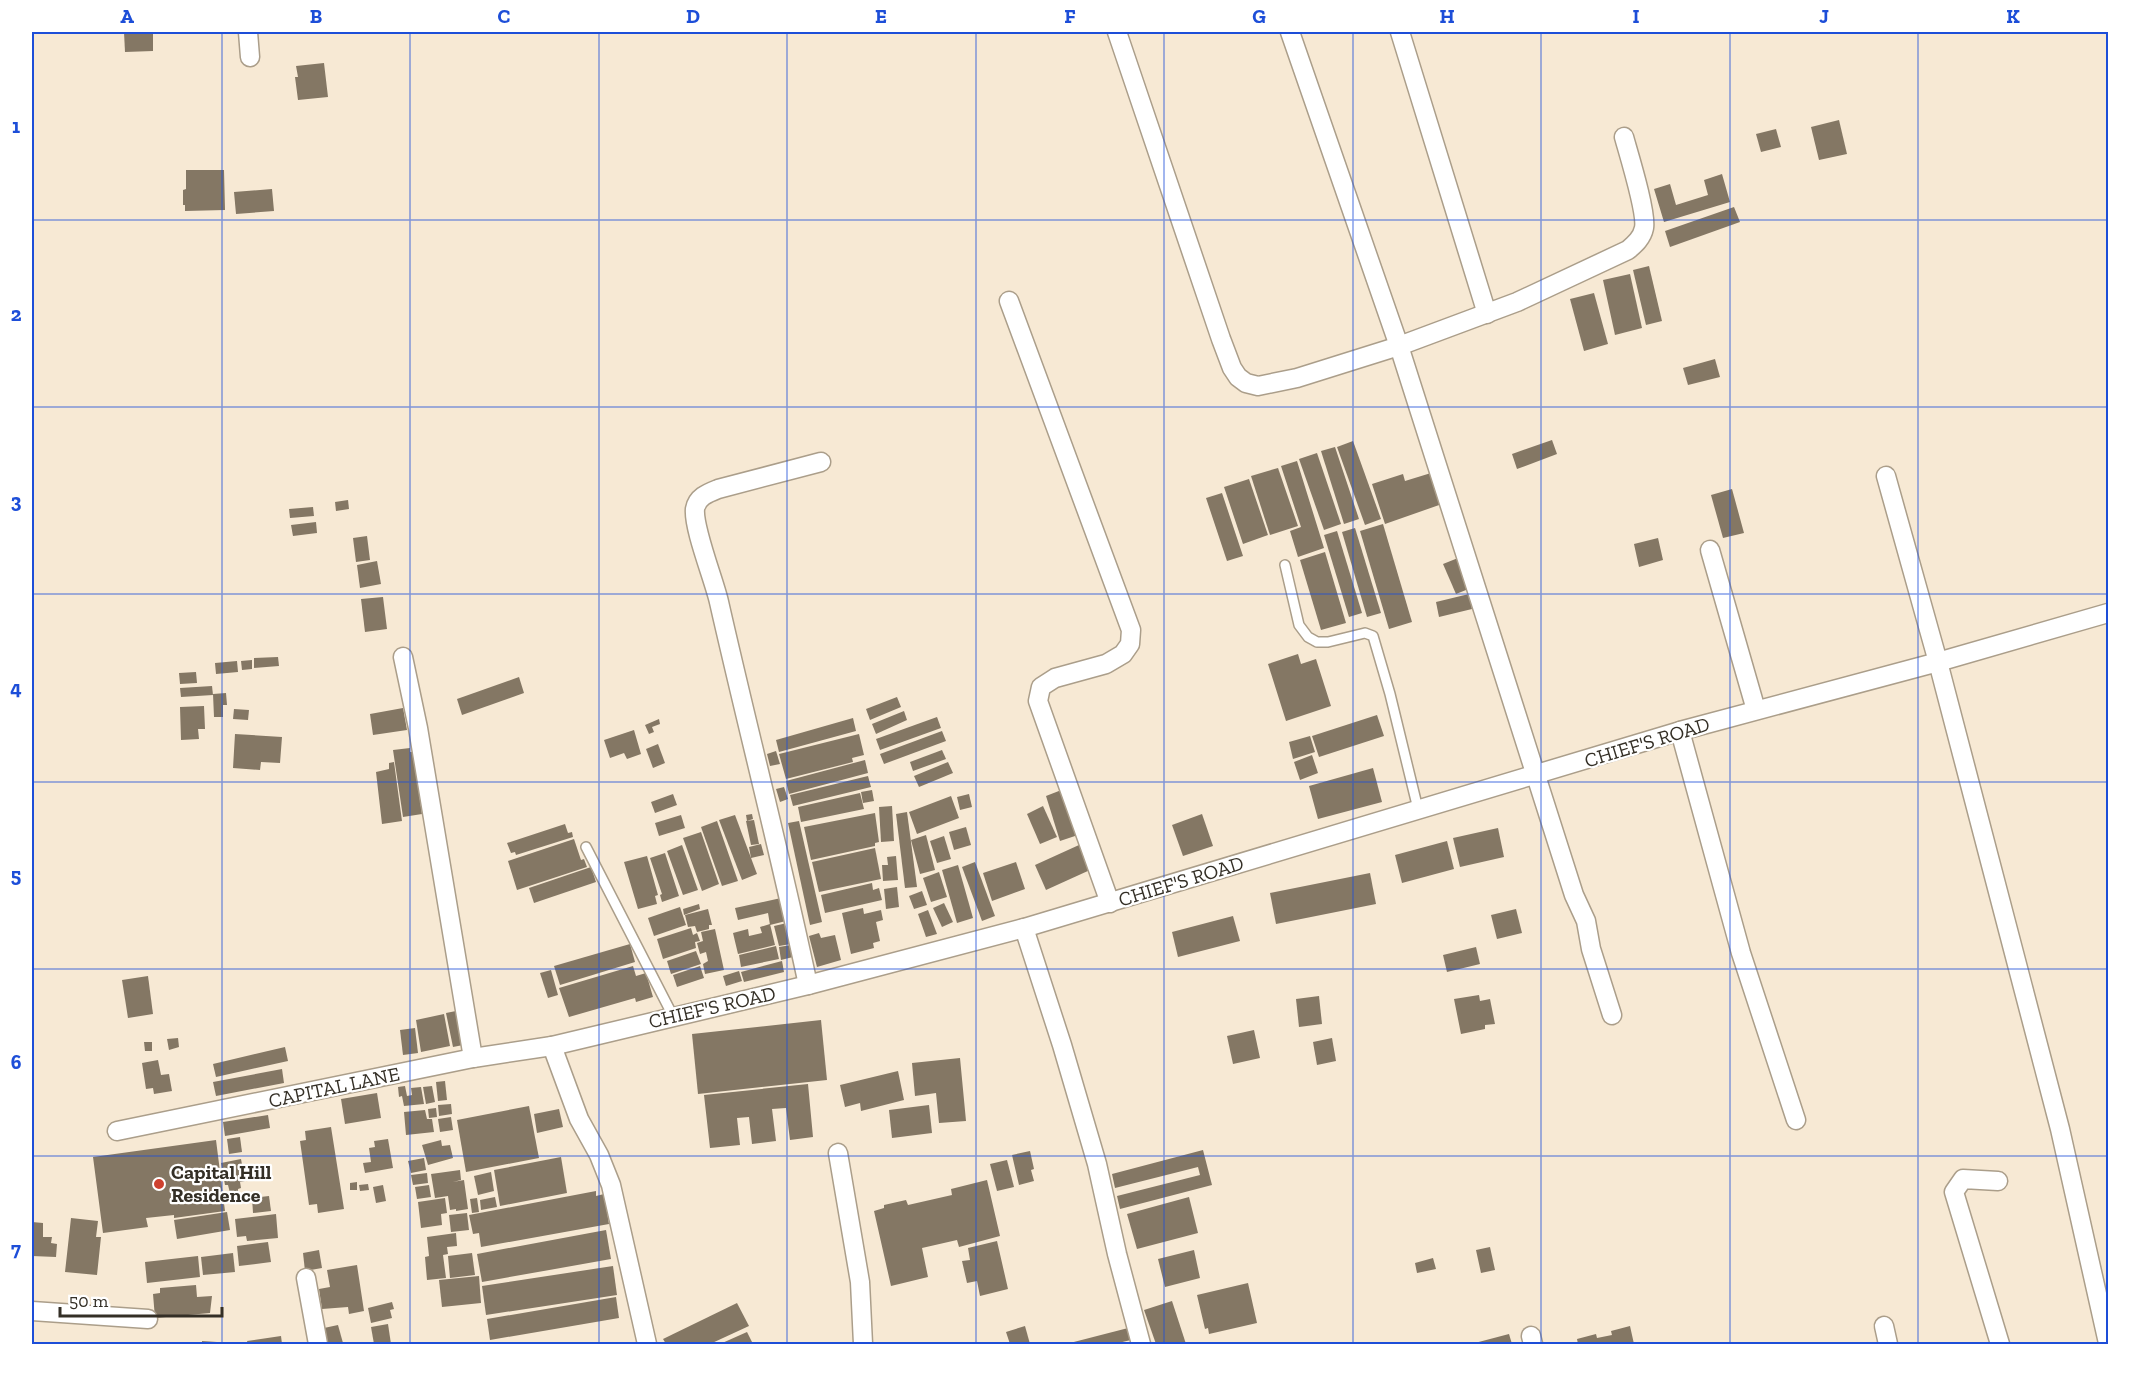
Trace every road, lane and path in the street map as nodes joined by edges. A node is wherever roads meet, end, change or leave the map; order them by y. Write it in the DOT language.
graph roads {
  1 [pos="248,32"];
  2 [pos="1117,32"];
  3 [pos="1290,32"];
  4 [pos="1400,32"];
  5 [pos="250,57"];
  6 [pos="1624,137"];
  7 [pos="1009,301"];
  8 [pos="1487,314"];
  9 [pos="1399,346"];
  10 [pos="821,462"];
  11 [pos="1886,476"];
  12 [pos="1710,549"];
  13 [pos="1285,565"];
  14 [pos="2109,613"];
  15 [pos="403,657"];
  16 [pos="1938,662"];
  17 [pos="1756,710"];
  18 [pos="1680,731"];
  19 [pos="1537,775"];
  20 [pos="1418,809"];
  21 [pos="586,847"];
  22 [pos="1110,903"];
  23 [pos="1024,928"];
  24 [pos="808,985"];
  25 [pos="673,1016"];
  26 [pos="1612,1016"];
  27 [pos="552,1046"];
  28 [pos="473,1058"];
  29 [pos="1796,1120"];
  30 [pos="117,1131"];
  31 [pos="838,1153"];
  32 [pos="1998,1181"];
  33 [pos="306,1278"];
  34 [pos="32,1311"];
  35 [pos="148,1318"];
  36 [pos="1884,1326"];
  37 [pos="2109,1343"];
  38 [pos="318,1344"];
  39 [pos="647,1344"];
  40 [pos="863,1344"];
  41 [pos="1141,1344"];
  42 [pos="1888,1344"];
  43 [pos="2000,1344"];
  1 -- 5 [label="street"];
  2 -- 9 [label="street"];
  3 -- 9 [label="street"];
  4 -- 8 [label="street"];
  6 -- 8 [label="street"];
  7 -- 22 [label="street"];
  8 -- 9 [label="street"];
  9 -- 19 [label="street"];
  10 -- 24 [label="street"];
  11 -- 16 [label="street"];
  12 -- 17 [label="street"];
  13 -- 20 [label="lane"];
  14 -- 16 [label="street, CHIEF'S ROAD"];
  15 -- 28 [label="street"];
  16 -- 17 [label="street, CHIEF'S ROAD"];
  16 -- 37 [label="street"];
  17 -- 18 [label="street, CHIEF'S ROAD"];
  18 -- 19 [label="street, CHIEF'S ROAD"];
  18 -- 29 [label="street"];
  19 -- 20 [label="street, CHIEF'S ROAD"];
  19 -- 26 [label="street"];
  20 -- 22 [label="street, CHIEF'S ROAD"];
  21 -- 25 [label="lane"];
  22 -- 23 [label="street, CHIEF'S ROAD"];
  23 -- 24 [label="street, CHIEF'S ROAD"];
  23 -- 41 [label="street"];
  24 -- 25 [label="street, CHIEF'S ROAD"];
  25 -- 27 [label="street, CHIEF'S ROAD"];
  27 -- 28 [label="street, CAPITAL LANE"];
  27 -- 39 [label="street"];
  28 -- 30 [label="street, CAPITAL LANE"];
  31 -- 40 [label="street"];
  32 -- 43 [label="street"];
  33 -- 38 [label="street"];
  34 -- 35 [label="street"];
  36 -- 42 [label="street"];
}
